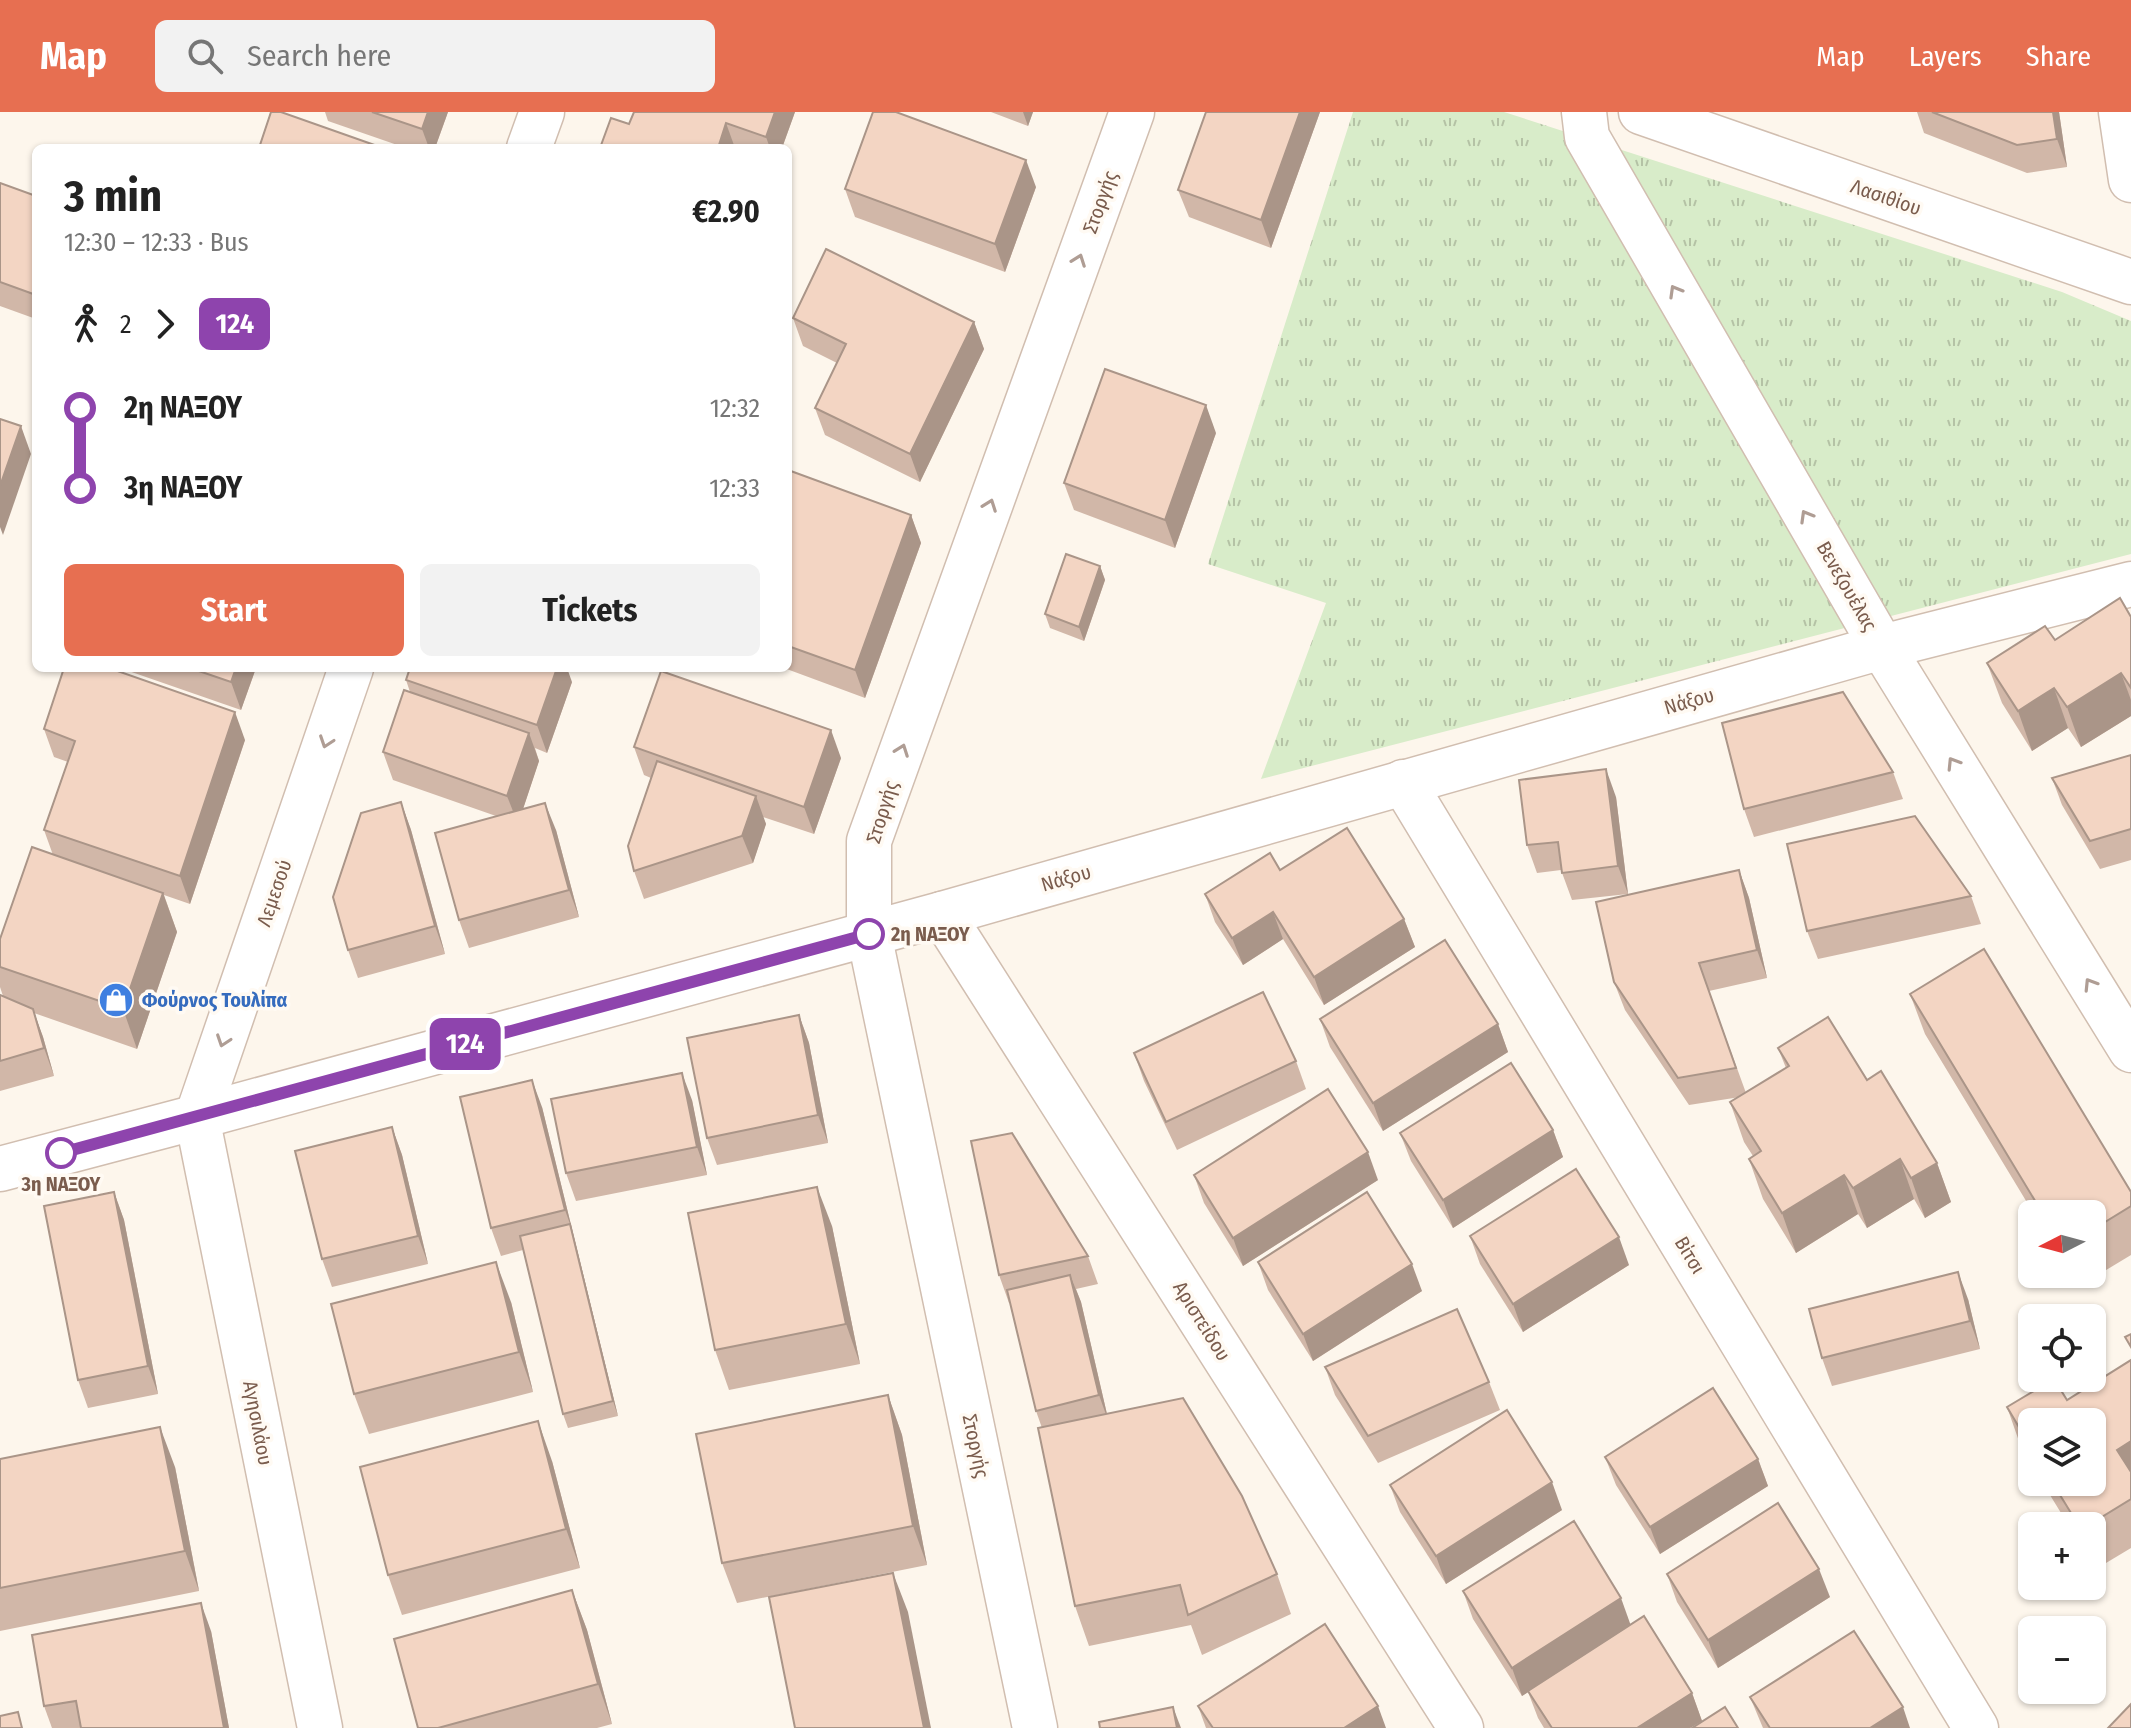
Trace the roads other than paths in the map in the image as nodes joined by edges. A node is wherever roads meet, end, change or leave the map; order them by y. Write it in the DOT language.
graph roads {
  1 [pos="542,112"];
  2 [pos="1132,112"];
  3 [pos="1584,112"];
  4 [pos="1641,112"];
  5 [pos="2121,112"];
  6 [pos="530,144"];
  7 [pos="2131,180"];
  8 [pos="2131,282"];
  9 [pos="2131,584"];
  10 [pos="1882,647"];
  11 [pos="350,672"];
  12 [pos="1403,782"];
  13 [pos="942,914"];
  14 [pos="869,934"];
  15 [pos="2131,1050"];
  16 [pos="197,1117"];
  17 [pos="0,1169"];
  18 [pos="320,1728"];
  19 [pos="1035,1728"];
  20 [pos="1461,1728"];
  21 [pos="1976,1728"];
  1 -- 6 [label="street"];
  14 -- 2 [label="street, Στοργής, one-way"];
  10 -- 3 [label="street, Βενεζουέλας, one-way"];
  4 -- 8 [label="street, Λασιθίου"];
  5 -- 7 [label="street"];
  9 -- 10 [label="street, Νάξου"];
  10 -- 12 [label="street, Νάξου"];
  15 -- 10 [label="street, Βενεζουέλας, one-way"];
  11 -- 16 [label="street, Λεμεσού, one-way"];
  12 -- 13 [label="street, Νάξου"];
  12 -- 21 [label="street, Βίτσι"];
  13 -- 14 [label="street, Νάξου"];
  13 -- 20 [label="street, Αριστείδου"];
  14 -- 16 [label="street, Νάξου"];
  14 -- 19 [label="street, Στοργής"];
  16 -- 17 [label="street, Νάξου"];
  16 -- 18 [label="street, Αγησιλάου"];
}
